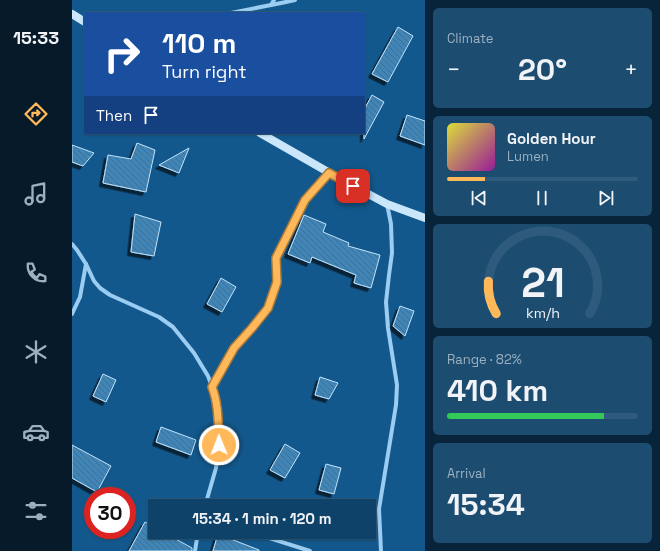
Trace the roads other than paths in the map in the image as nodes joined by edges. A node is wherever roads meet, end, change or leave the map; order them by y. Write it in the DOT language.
graph roads {
  1 [pos="274,0"];
  2 [pos="295,0"];
  3 [pos="271,5"];
  4 [pos="235,12"];
  5 [pos="72,14"];
  6 [pos="84,21"];
  7 [pos="262,134"];
  8 [pos="329,173"];
  9 [pos="387,204"];
  10 [pos="425,218"];
  11 [pos="72,244"];
  12 [pos="86,264"];
  13 [pos="72,314"];
  14 [pos="212,387"];
  15 [pos="207,499"];
  16 [pos="197,539"];
  17 [pos="272,539"];
  18 [pos="195,551"];
  19 [pos="310,551"];
  20 [pos="381,551"];
  1 -- 3 [label="street"];
  2 -- 3 [label="street"];
  3 -- 4 [label="street"];
  5 -- 6 [label="street"];
  7 -- 8 [label="street"];
  8 -- 9 [label="street"];
  8 -- 14 [label="street"];
  9 -- 10 [label="street"];
  9 -- 20 [label="street"];
  11 -- 12 [label="street"];
  12 -- 13 [label="street"];
  12 -- 14 [label="street"];
  14 -- 15 [label="street"];
  16 -- 18 [label="street"];
  17 -- 19 [label="street"];
}
